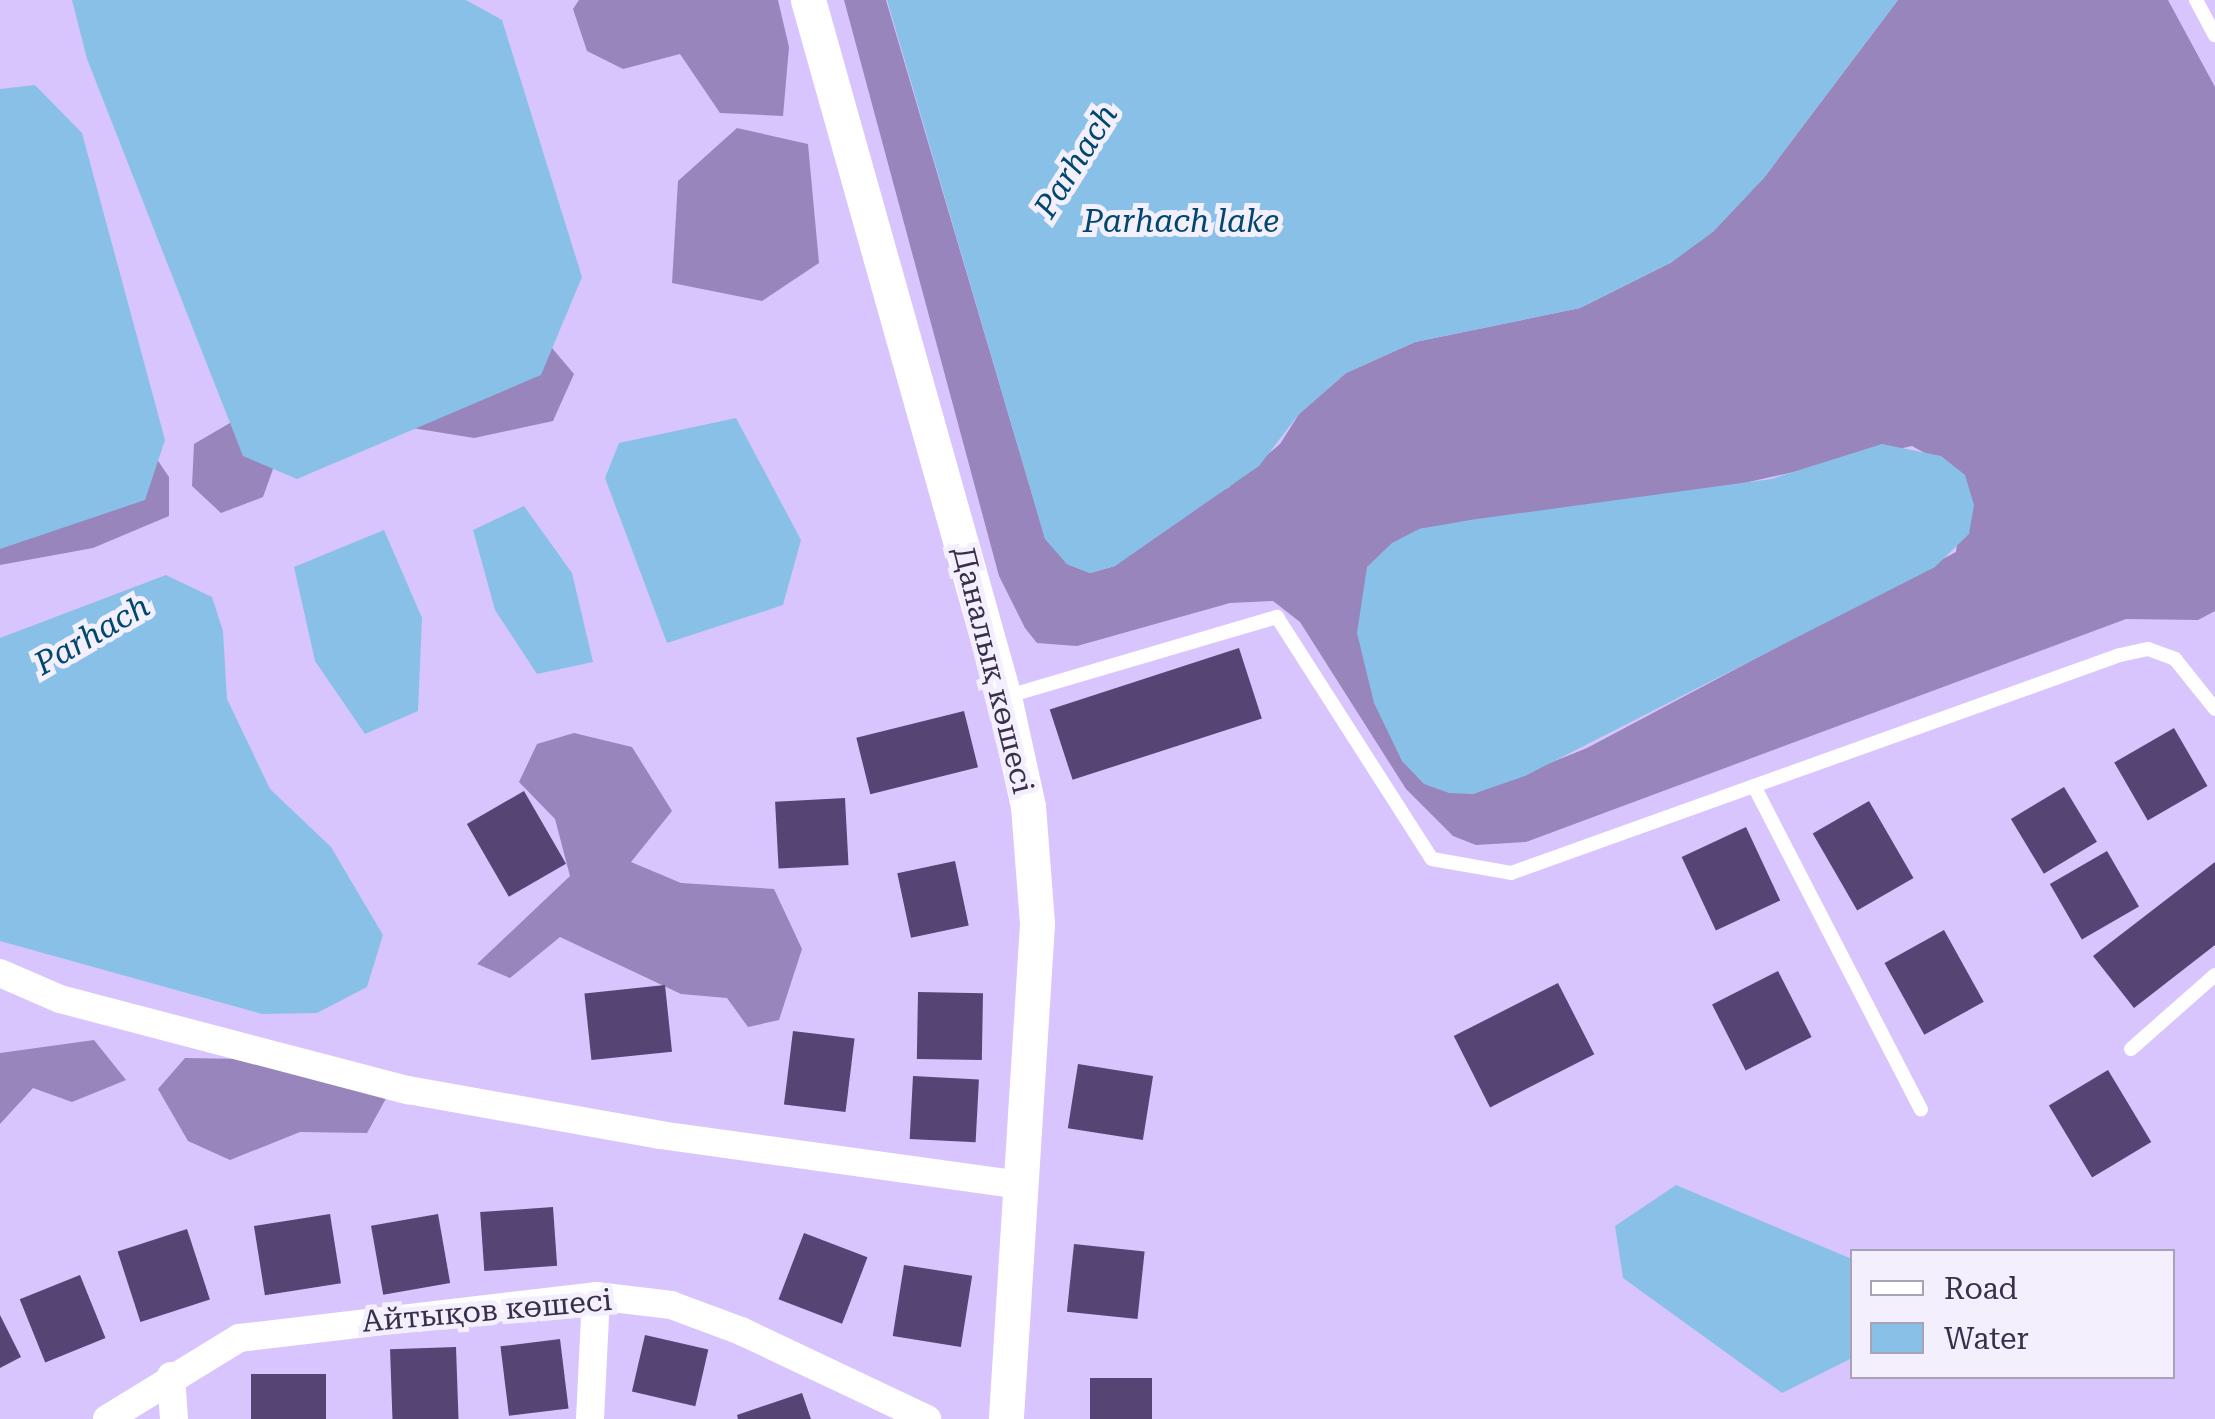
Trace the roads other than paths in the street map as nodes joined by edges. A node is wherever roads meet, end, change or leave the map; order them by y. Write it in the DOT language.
graph roads {
  1 [pos="808,0"];
  2 [pos="2196,0"];
  3 [pos="2215,35"];
  4 [pos="1004,697"];
  5 [pos="2215,709"];
  6 [pos="1754,786"];
  7 [pos="0,973"];
  8 [pos="2215,974"];
  9 [pos="2131,1049"];
  10 [pos="1921,1109"];
  11 [pos="1019,1185"];
  12 [pos="596,1296"];
  13 [pos="172,1376"];
  14 [pos="107,1419"];
  15 [pos="174,1419"];
  16 [pos="590,1419"];
  17 [pos="927,1419"];
  18 [pos="1006,1419"];
  1 -- 4 [label="street, Даналық көшесі"];
  2 -- 3 [label="lane"];
  4 -- 6 [label="lane"];
  4 -- 11 [label="street, Даналық көшесі"];
  5 -- 6 [label="lane"];
  6 -- 10 [label="lane"];
  7 -- 11 [label="street"];
  8 -- 9 [label="lane"];
  11 -- 18 [label="street, Даналық көшесі"];
  12 -- 13 [label="street, Айтықов көшесі"];
  12 -- 16 [label="street"];
  12 -- 17 [label="street, Айтықов көшесі"];
  13 -- 14 [label="street, Айтықов көшесі"];
  13 -- 15 [label="street"];
}
